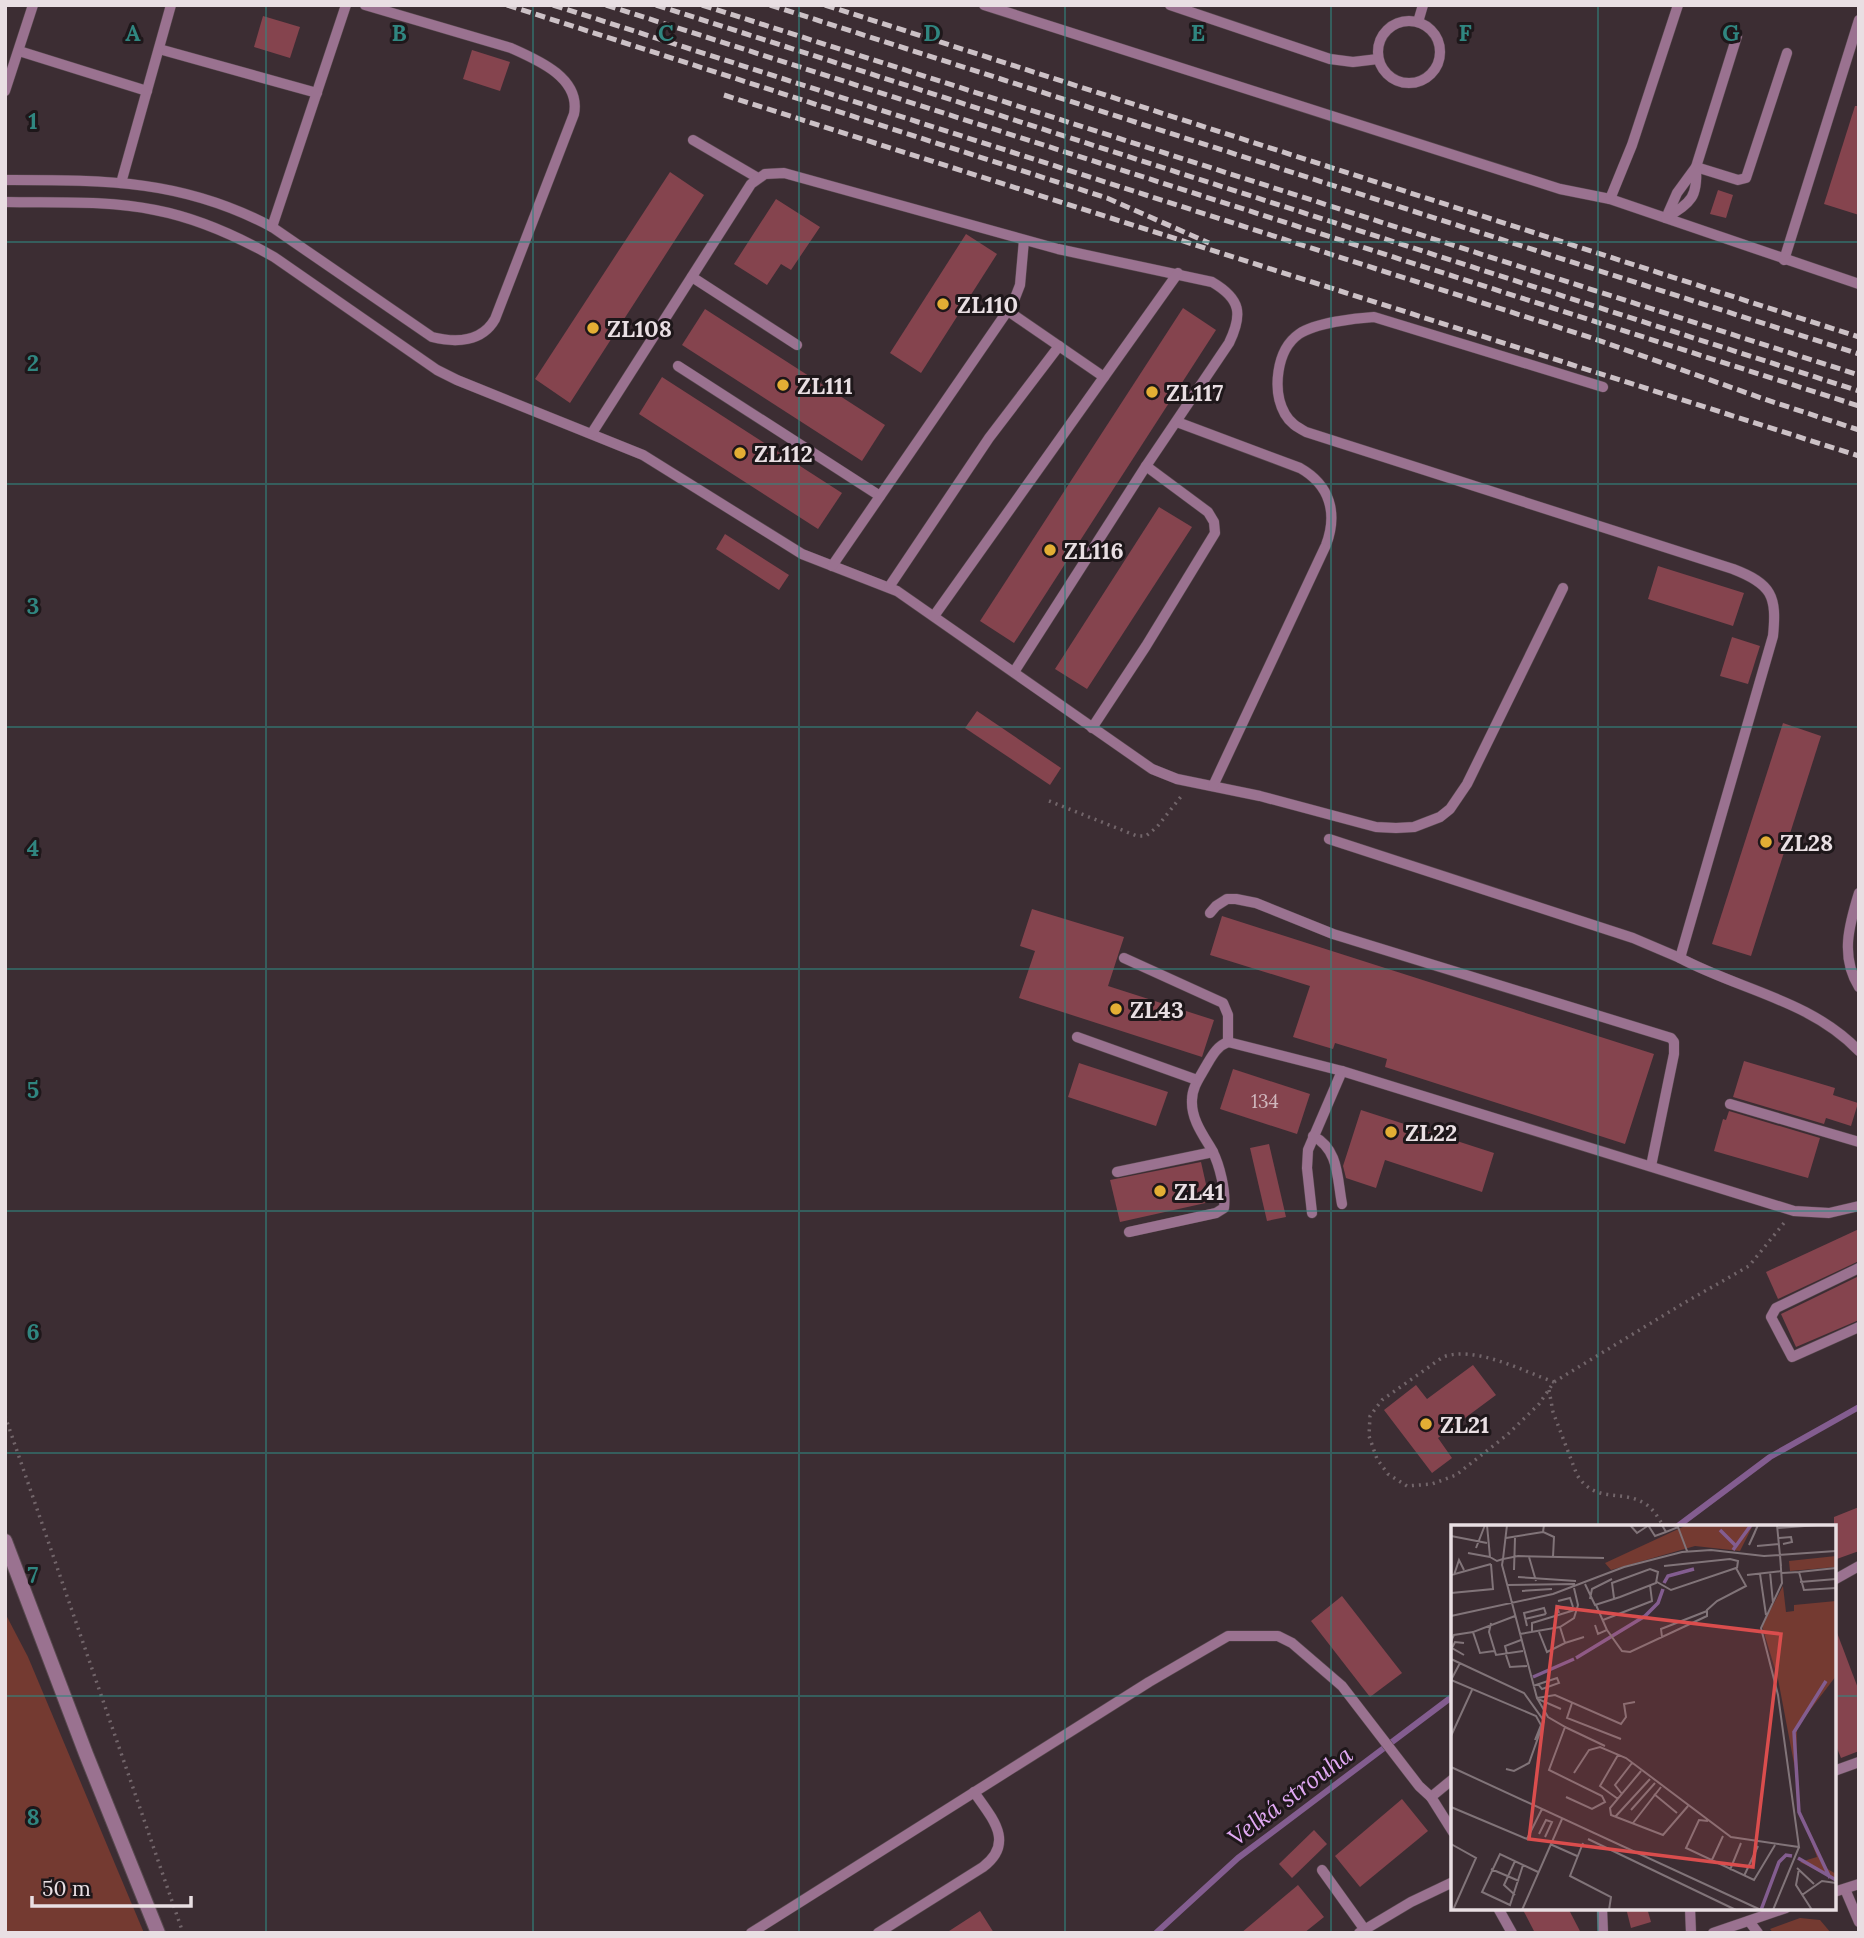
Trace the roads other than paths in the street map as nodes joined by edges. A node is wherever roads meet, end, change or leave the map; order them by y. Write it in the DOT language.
graph roads {
  1 [pos="33,5"];
  2 [pos="171,5"];
  3 [pos="346,5"];
  4 [pos="365,5"];
  5 [pos="984,5"];
  6 [pos="1170,5"];
  7 [pos="1423,5"];
  8 [pos="1678,5"];
  9 [pos="1859,20"];
  10 [pos="1418,22"];
  11 [pos="1737,36"];
  12 [pos="159,50"];
  13 [pos="19,51"];
  14 [pos="1787,52"];
  15 [pos="1378,58"];
  16 [pos="8,76"];
  17 [pos="5,91"];
  18 [pos="147,91"];
  19 [pos="317,93"];
  20 [pos="693,140"];
  21 [pos="1696,167"];
  22 [pos="758,177"];
  23 [pos="5,180"];
  24 [pos="121,183"];
  25 [pos="1610,199"];
  26 [pos="5,202"];
  27 [pos="1666,218"];
  28 [pos="272,227"];
  29 [pos="1024,240"];
  30 [pos="1784,260"];
  31 [pos="1178,273"];
  32 [pos="692,277"];
  33 [pos="1859,284"];
  34 [pos="1008,311"];
  35 [pos="797,345"];
  36 [pos="1059,346"];
  37 [pos="678,366"];
  38 [pos="1104,377"];
  39 [pos="1603,387"];
  40 [pos="1177,422"];
  41 [pos="592,433"];
  42 [pos="1146,466"];
  43 [pos="880,496"];
  44 [pos="832,566"];
  45 [pos="889,587"];
  46 [pos="1563,588"];
  47 [pos="934,616"];
  48 [pos="1014,672"];
  49 [pos="1092,728"];
  50 [pos="1213,786"];
  51 [pos="1329,839"];
  52 [pos="1859,894"];
  53 [pos="1210,913"];
  54 [pos="1124,958"];
  55 [pos="1680,958"];
  56 [pos="1859,987"];
  57 [pos="1077,1037"];
  58 [pos="1228,1042"];
  59 [pos="1859,1051"];
  60 [pos="1342,1071"];
  61 [pos="1197,1080"];
  62 [pos="1730,1104"];
  63 [pos="1313,1136"];
  64 [pos="1859,1142"];
  65 [pos="1213,1152"];
  66 [pos="1651,1166"];
  67 [pos="1117,1172"];
  68 [pos="1342,1204"];
  69 [pos="1859,1206"];
  70 [pos="1312,1213"];
  71 [pos="1129,1231"];
  72 [pos="1859,1268"];
  73 [pos="1859,1327"];
  74 [pos="5,1541"];
  75 [pos="1859,1566"];
  76 [pos="1836,1579"];
  77 [pos="1859,1762"];
  78 [pos="1836,1770"];
  79 [pos="1451,1781"];
  80 [pos="974,1792"];
  81 [pos="1431,1797"];
  82 [pos="1451,1829"];
  83 [pos="1322,1870"];
  84 [pos="1451,1883"];
  85 [pos="1859,1884"];
  86 [pos="1845,1889"];
  87 [pos="1836,1891"];
  88 [pos="1499,1910"];
  89 [pos="1602,1910"];
  90 [pos="1690,1910"];
  91 [pos="1780,1910"];
  92 [pos="1749,1921"];
  93 [pos="1859,1922"];
  94 [pos="1362,1931"];
  95 [pos="158,1933"];
  96 [pos="751,1933"];
  97 [pos="878,1933"];
  98 [pos="1512,1933"];
  99 [pos="1603,1933"];
  100 [pos="1691,1933"];
  101 [pos="1713,1933"];
  102 [pos="1758,1933"];
  1 -- 13 [label="lane"];
  2 -- 12 [label="lane"];
  3 -- 19 [label="lane"];
  4 -- 28 [label="lane"];
  5 -- 25 [label="lane"];
  6 -- 15 [label="lane"];
  7 -- 10 [label="lane"];
  8 -- 25 [label="lane"];
  9 -- 30 [label="lane"];
  10 -- 15 [label="lane"];
  10 -- 15 [label="lane"];
  11 -- 21 [label="lane"];
  12 -- 18 [label="lane"];
  12 -- 19 [label="lane"];
  13 -- 16 [label="lane"];
  13 -- 18 [label="lane"];
  14 -- 21 [label="lane"];
  16 -- 17 [label="lane"];
  18 -- 24 [label="lane"];
  19 -- 28 [label="lane"];
  20 -- 22 [label="lane"];
  21 -- 27 [label="lane"];
  21 -- 27 [label="lane"];
  22 -- 29 [label="lane"];
  22 -- 32 [label="lane"];
  23 -- 24 [label="lane"];
  24 -- 28 [label="lane"];
  25 -- 27 [label="lane"];
  26 -- 41 [label="lane"];
  27 -- 30 [label="lane"];
  29 -- 31 [label="lane"];
  29 -- 34 [label="lane"];
  30 -- 33 [label="lane"];
  31 -- 38 [label="lane"];
  31 -- 40 [label="lane"];
  32 -- 35 [label="lane"];
  32 -- 41 [label="lane"];
  34 -- 36 [label="lane"];
  34 -- 43 [label="lane"];
  36 -- 38 [label="lane"];
  36 -- 45 [label="lane"];
  37 -- 43 [label="lane"];
  38 -- 47 [label="lane"];
  39 -- 55 [label="lane"];
  40 -- 42 [label="lane"];
  40 -- 50 [label="lane"];
  41 -- 44 [label="lane"];
  42 -- 48 [label="lane"];
  42 -- 49 [label="lane"];
  43 -- 44 [label="lane"];
  44 -- 45 [label="lane"];
  45 -- 47 [label="lane"];
  46 -- 50 [label="lane"];
  47 -- 48 [label="lane"];
  48 -- 49 [label="lane"];
  49 -- 50 [label="lane"];
  51 -- 55 [label="lane"];
  52 -- 56 [label="lane"];
  53 -- 66 [label="lane"];
  54 -- 58 [label="lane"];
  55 -- 59 [label="lane"];
  57 -- 61 [label="lane"];
  58 -- 60 [label="lane"];
  58 -- 61 [label="lane"];
  60 -- 63 [label="lane"];
  60 -- 66 [label="lane"];
  61 -- 65 [label="lane"];
  62 -- 64 [label="lane"];
  63 -- 68 [label="lane"];
  63 -- 70 [label="lane"];
  65 -- 67 [label="lane"];
  65 -- 71 [label="lane"];
  66 -- 69 [label="lane"];
  72 -- 73 [label="lane"];
  74 -- 95 [label="street"];
  75 -- 76 [label="lane"];
  77 -- 78 [label="lane"];
  79 -- 81 [label="lane"];
  80 -- 81 [label="lane"];
  80 -- 96 [label="lane"];
  80 -- 97 [label="lane"];
  81 -- 82 [label="lane"];
  83 -- 94 [label="lane"];
  84 -- 94 [label="lane"];
  85 -- 86 [label="lane"];
  86 -- 87 [label="lane"];
  86 -- 93 [label="lane"];
  88 -- 98 [label="lane"];
  89 -- 99 [label="lane"];
  90 -- 100 [label="lane"];
  91 -- 92 [label="lane"];
  92 -- 101 [label="lane"];
  92 -- 102 [label="lane"];
}
